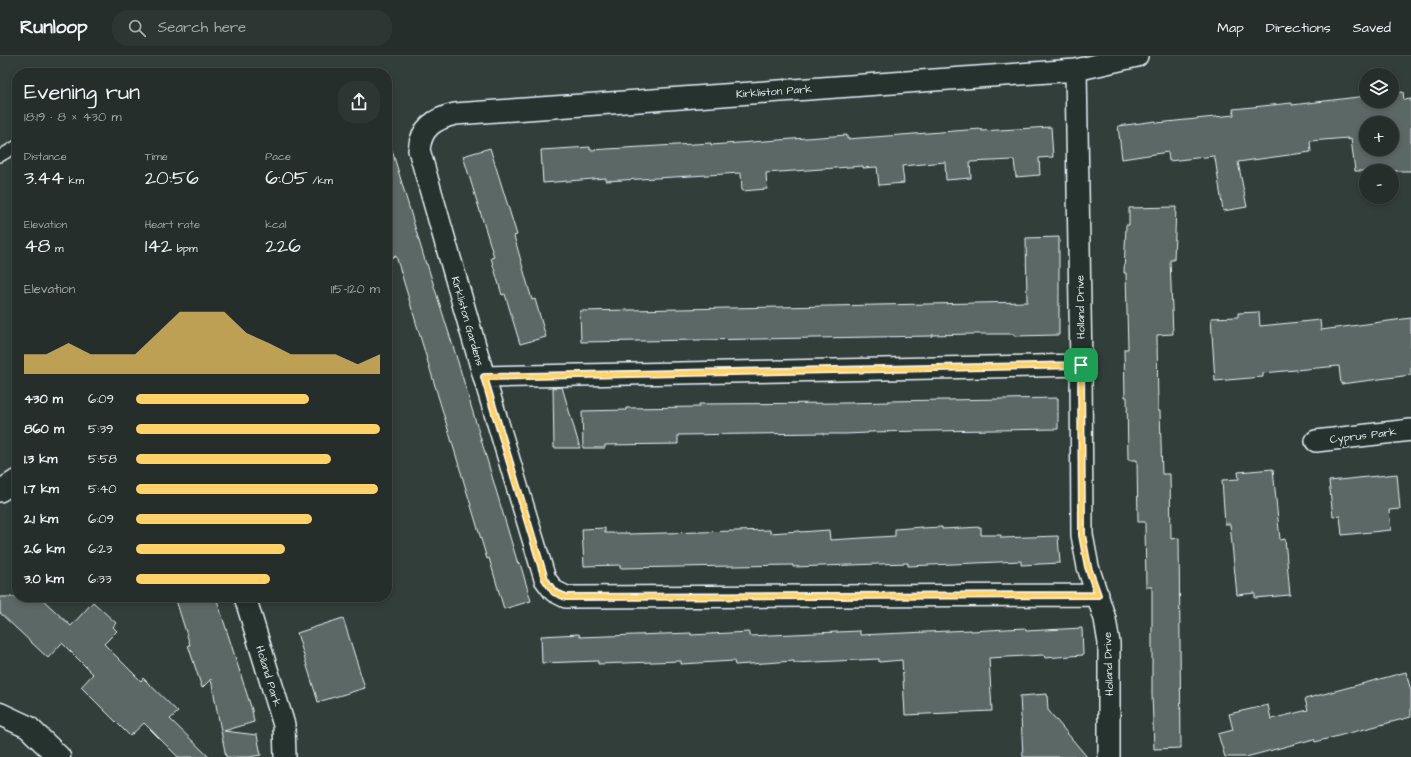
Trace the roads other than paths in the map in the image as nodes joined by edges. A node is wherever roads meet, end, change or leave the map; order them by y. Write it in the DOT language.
graph roads {
  1 [pos="1137,56"];
  2 [pos="1076,70"];
  3 [pos="420,139"];
  4 [pos="12,149"];
  5 [pos="0,156"];
  6 [pos="1081,365"];
  7 [pos="484,377"];
  8 [pos="1411,430"];
  9 [pos="1316,441"];
  10 [pos="12,483"];
  11 [pos="0,491"];
  12 [pos="1098,595"];
  13 [pos="247,602"];
  14 [pos="0,714"];
  15 [pos="59,757"];
  16 [pos="285,757"];
  17 [pos="1109,757"];
  1 -- 2 [label="street, Kirkliston Park"];
  2 -- 3 [label="street, Kirkliston Park"];
  2 -- 6 [label="street, Holland Drive"];
  3 -- 7 [label="street, Kirkliston Gardens"];
  4 -- 5 [label="lane"];
  6 -- 7 [label="street"];
  6 -- 12 [label="street, Holland Drive"];
  7 -- 12 [label="street, Kirkliston Gardens"];
  8 -- 9 [label="street, Cyprus Park"];
  10 -- 11 [label="street"];
  12 -- 17 [label="street, Holland Drive"];
  13 -- 16 [label="street, Holland Park"];
  14 -- 15 [label="street"];
}
